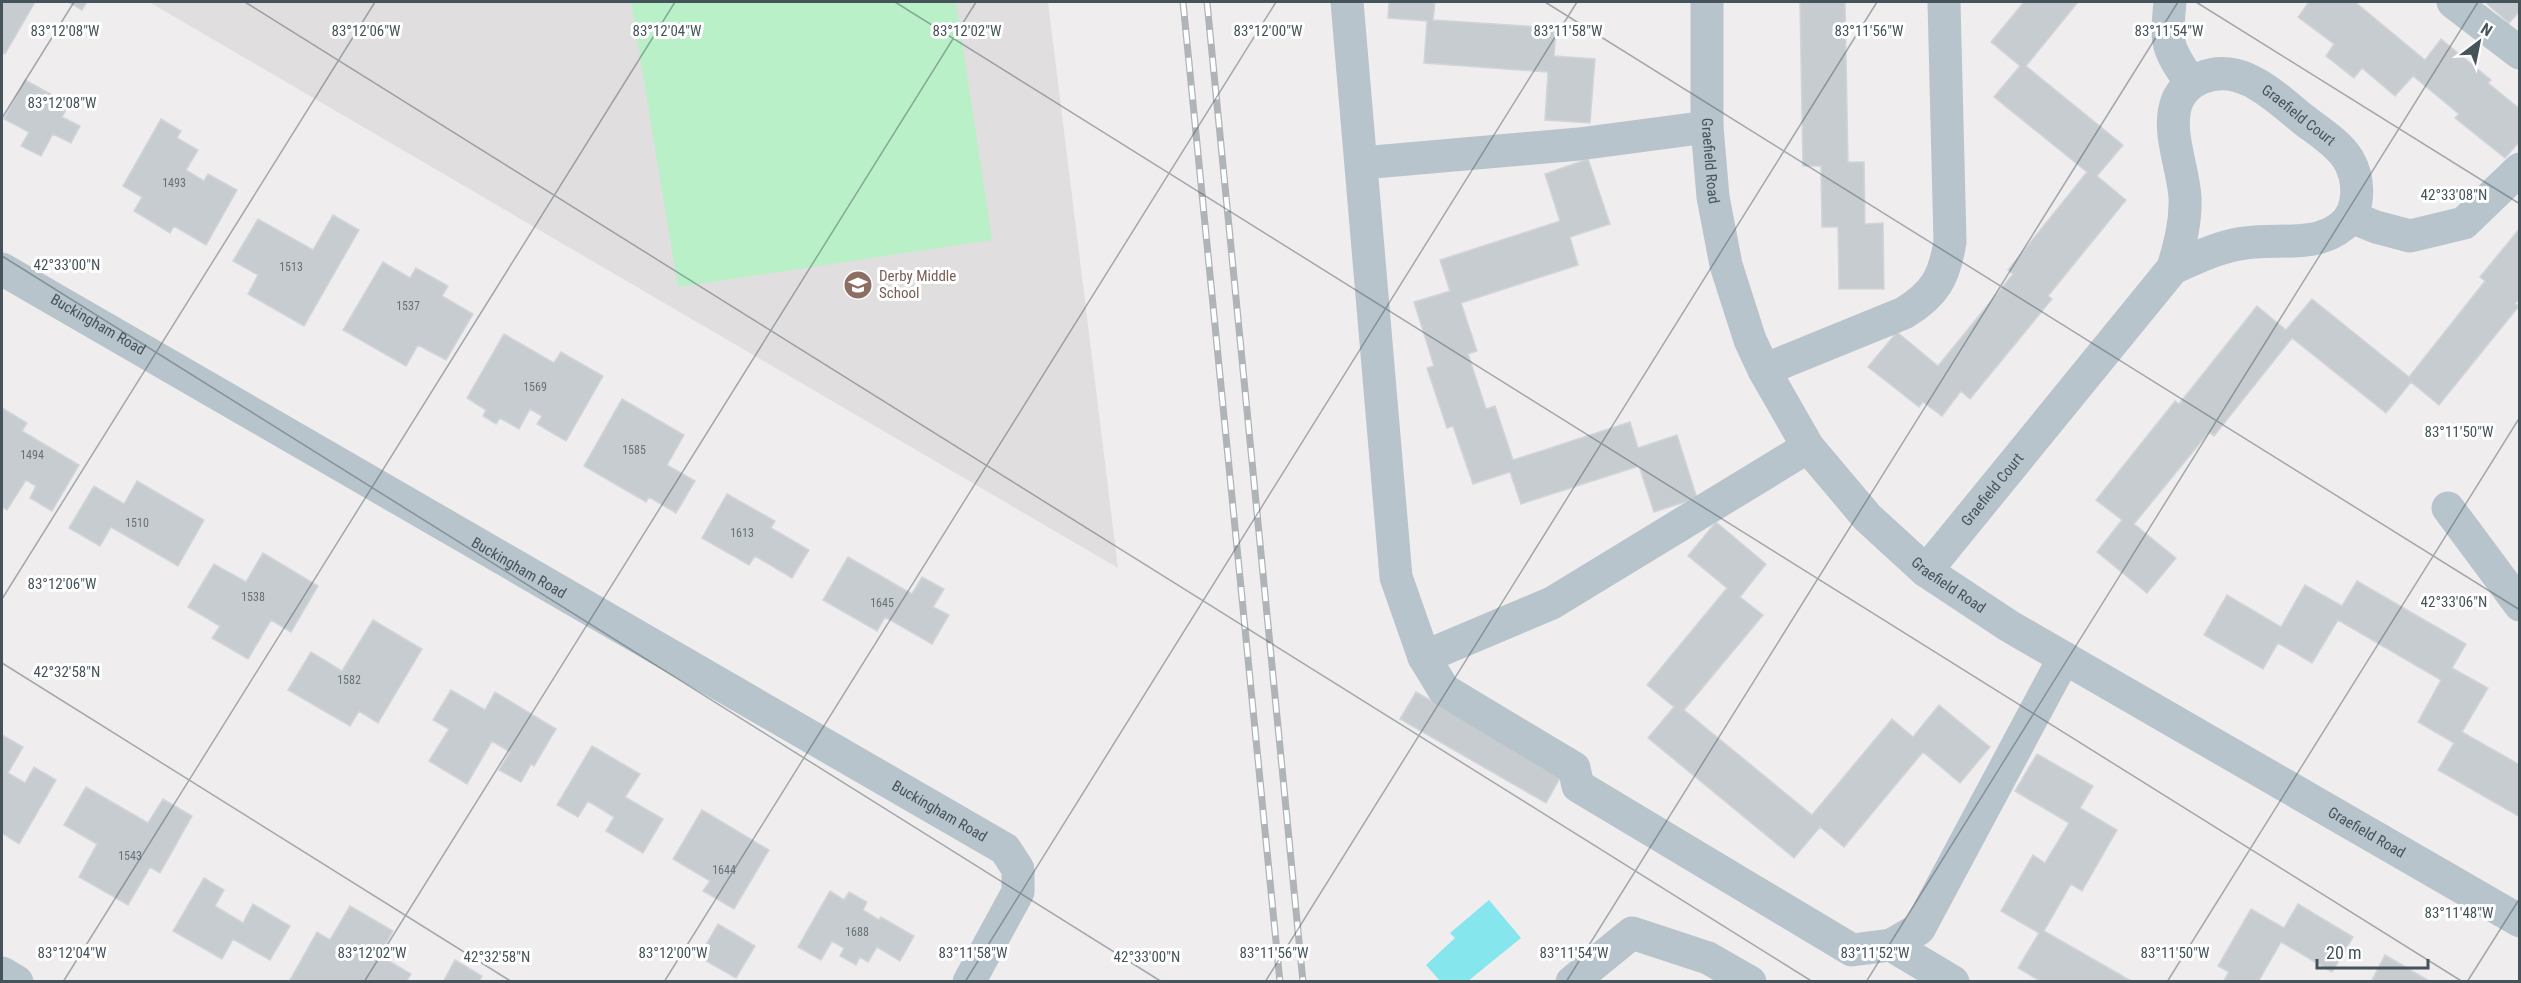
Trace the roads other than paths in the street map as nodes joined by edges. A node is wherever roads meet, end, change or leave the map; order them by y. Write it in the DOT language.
graph roads {
  1 [pos="1347,2"];
  2 [pos="1707,2"];
  3 [pos="1944,2"];
  4 [pos="2170,2"];
  5 [pos="2453,2"];
  6 [pos="2520,53"];
  7 [pos="2191,83"];
  8 [pos="1707,127"];
  9 [pos="1362,164"];
  10 [pos="2520,169"];
  11 [pos="2351,217"];
  12 [pos="2173,268"];
  13 [pos="2,269"];
  14 [pos="1764,370"];
  15 [pos="1808,447"];
  16 [pos="2448,508"];
  17 [pos="1926,571"];
  18 [pos="2520,604"];
  19 [pos="1424,657"];
  20 [pos="2064,658"];
  21 [pos="2520,921"];
  22 [pos="1891,945"];
  23 [pos="2,973"];
  24 [pos="17,981"];
  25 [pos="969,981"];
  26 [pos="1572,981"];
  27 [pos="1750,981"];
  28 [pos="1953,981"];
  1 -- 9 [label="street"];
  2 -- 8 [label="street, Graefield Road"];
  3 -- 14 [label="street"];
  4 -- 7 [label="street"];
  5 -- 6 [label="street"];
  7 -- 11 [label="street, Graefield Court"];
  7 -- 12 [label="street, Graefield Court"];
  8 -- 9 [label="street"];
  8 -- 14 [label="street, Graefield Road"];
  9 -- 19 [label="street"];
  10 -- 11 [label="street"];
  11 -- 12 [label="street, Graefield Court"];
  12 -- 17 [label="street, Graefield Court"];
  13 -- 25 [label="street, Buckingham Road"];
  14 -- 15 [label="street, Graefield Road"];
  15 -- 17 [label="street, Graefield Road"];
  15 -- 19 [label="street"];
  16 -- 18 [label="street"];
  17 -- 20 [label="street, Graefield Road"];
  19 -- 22 [label="street"];
  20 -- 21 [label="street, Graefield Road"];
  20 -- 22 [label="street"];
  22 -- 28 [label="street"];
  23 -- 24 [label="street"];
  26 -- 27 [label="street"];
}
